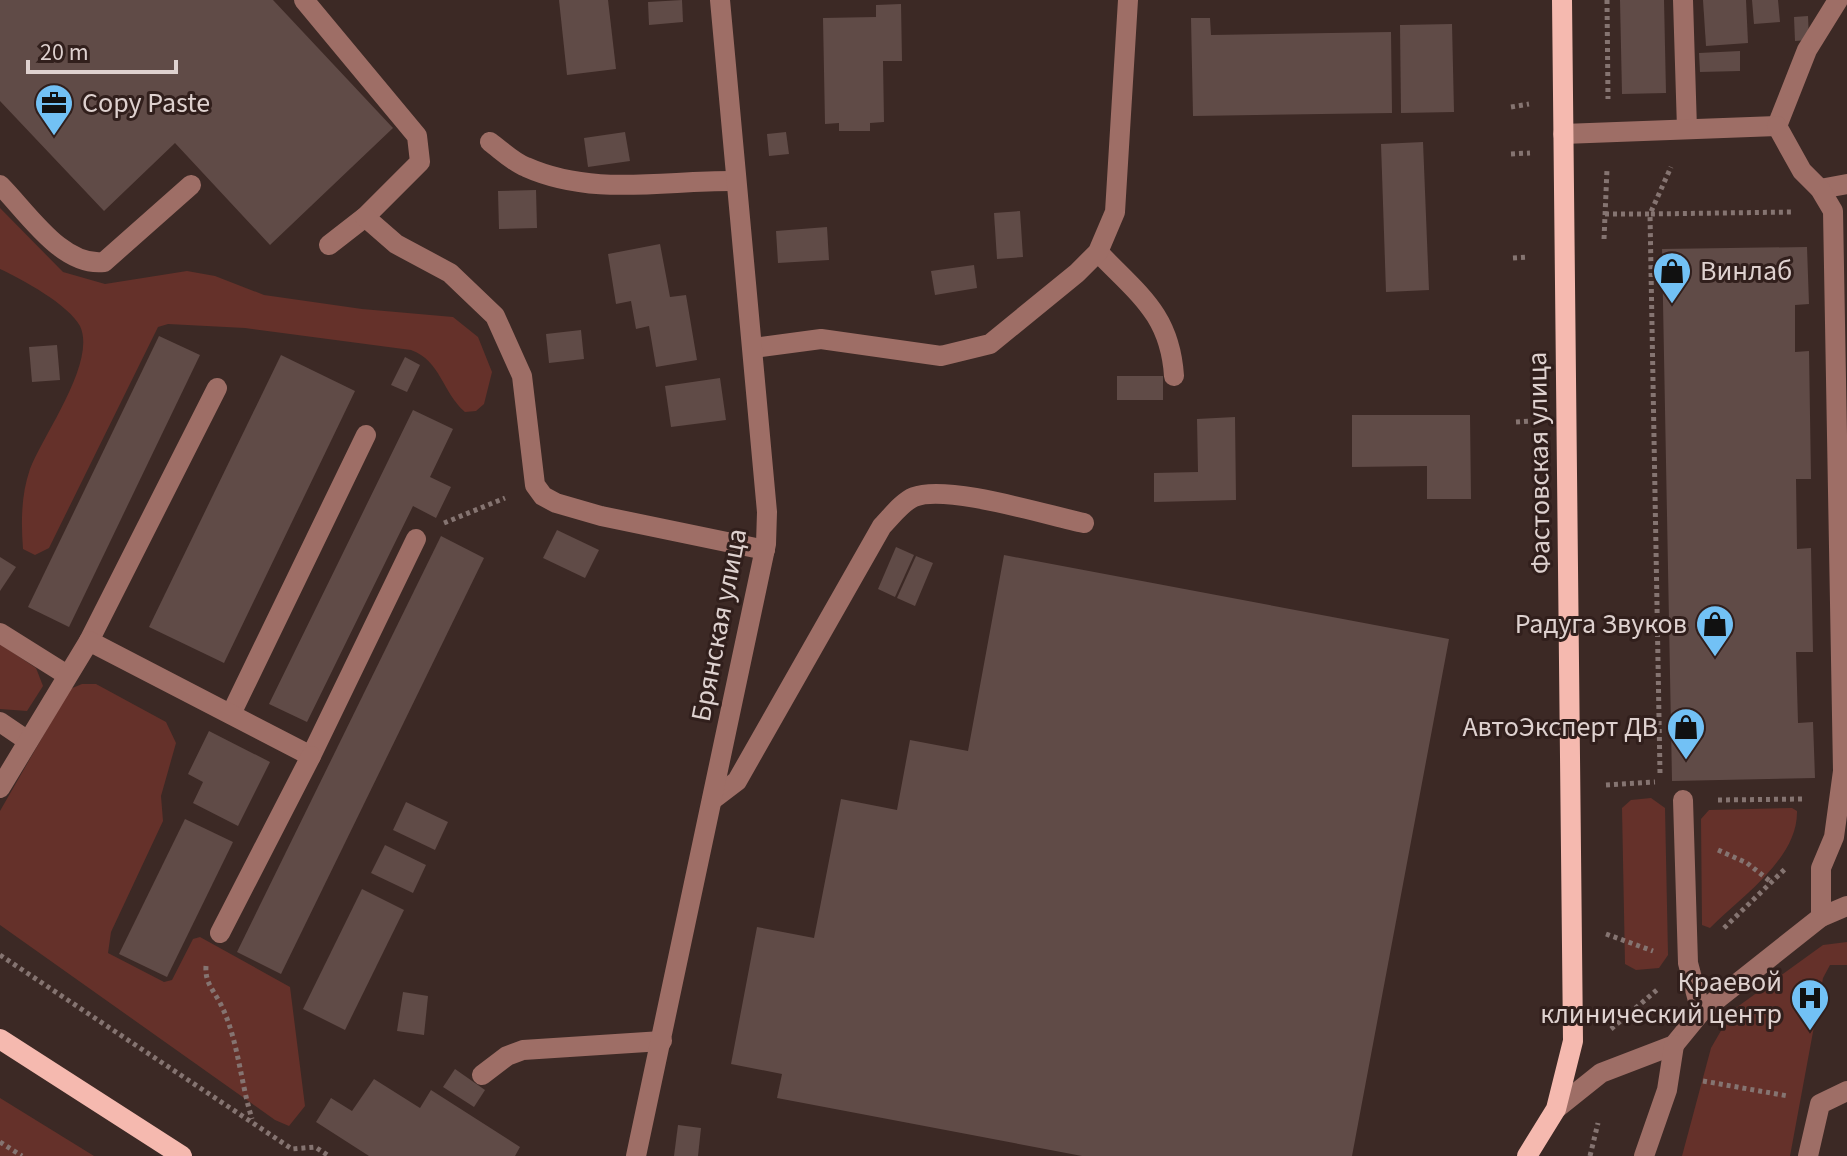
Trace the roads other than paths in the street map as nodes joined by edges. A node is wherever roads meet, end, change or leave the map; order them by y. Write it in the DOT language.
graph roads {
  1 [pos="304,0"];
  2 [pos="720,0"];
  3 [pos="1128,0"];
  4 [pos="1562,0"];
  5 [pos="1683,0"];
  6 [pos="1838,0"];
  7 [pos="1777,126"];
  8 [pos="1687,129"];
  9 [pos="1563,134"];
  10 [pos="490,142"];
  11 [pos="736,181"];
  12 [pos="1847,184"];
  13 [pos="0,185"];
  14 [pos="191,185"];
  15 [pos="1820,189"];
  16 [pos="365,217"];
  17 [pos="329,245"];
  18 [pos="1098,252"];
  19 [pos="753,348"];
  20 [pos="1174,376"];
  21 [pos="217,388"];
  22 [pos="366,435"];
  23 [pos="1084,523"];
  24 [pos="416,539"];
  25 [pos="765,550"];
  26 [pos="0,633"];
  27 [pos="89,641"];
  28 [pos="67,675"];
  29 [pos="231,714"];
  30 [pos="0,722"];
  31 [pos="28,741"];
  32 [pos="311,756"];
  33 [pos="0,788"];
  34 [pos="712,800"];
  35 [pos="1683,800"];
  36 [pos="1847,906"];
  37 [pos="1821,917"];
  38 [pos="220,933"];
  39 [pos="1701,1012"];
  40 [pos="0,1039"];
  41 [pos="662,1041"];
  42 [pos="1674,1045"];
  43 [pos="482,1075"];
  44 [pos="1847,1091"];
  45 [pos="1556,1109"];
  46 [pos="182,1156"];
  47 [pos="636,1156"];
  48 [pos="1527,1156"];
  49 [pos="1644,1156"];
  50 [pos="1808,1156"];
  1 -- 16 [label="street"];
  2 -- 11 [label="street, Брянская улица"];
  3 -- 18 [label="street"];
  4 -- 9 [label="main road, Фастовская улица"];
  5 -- 8 [label="street"];
  6 -- 7 [label="street"];
  7 -- 8 [label="street"];
  7 -- 15 [label="street"];
  8 -- 9 [label="street"];
  9 -- 45 [label="main road, Фастовская улица"];
  10 -- 11 [label="street"];
  11 -- 19 [label="street, Брянская улица"];
  12 -- 15 [label="street"];
  13 -- 14 [label="street"];
  15 -- 37 [label="street"];
  16 -- 17 [label="street"];
  16 -- 25 [label="street"];
  18 -- 19 [label="street"];
  18 -- 20 [label="street"];
  19 -- 25 [label="street, Брянская улица"];
  21 -- 27 [label="street"];
  22 -- 29 [label="street"];
  23 -- 34 [label="street"];
  24 -- 32 [label="street"];
  25 -- 34 [label="street, Брянская улица"];
  26 -- 28 [label="street"];
  27 -- 28 [label="street"];
  27 -- 29 [label="street"];
  28 -- 31 [label="street"];
  29 -- 32 [label="street"];
  30 -- 31 [label="street"];
  31 -- 33 [label="street"];
  32 -- 38 [label="street"];
  34 -- 41 [label="street, Брянская улица"];
  35 -- 39 [label="street"];
  36 -- 37 [label="street"];
  37 -- 39 [label="street"];
  39 -- 42 [label="street"];
  40 -- 46 [label="main road"];
  41 -- 43 [label="street"];
  41 -- 47 [label="street, Брянская улица"];
  42 -- 45 [label="street"];
  42 -- 49 [label="street"];
  44 -- 50 [label="street"];
  45 -- 48 [label="main road, Фастовская улица"];
}
